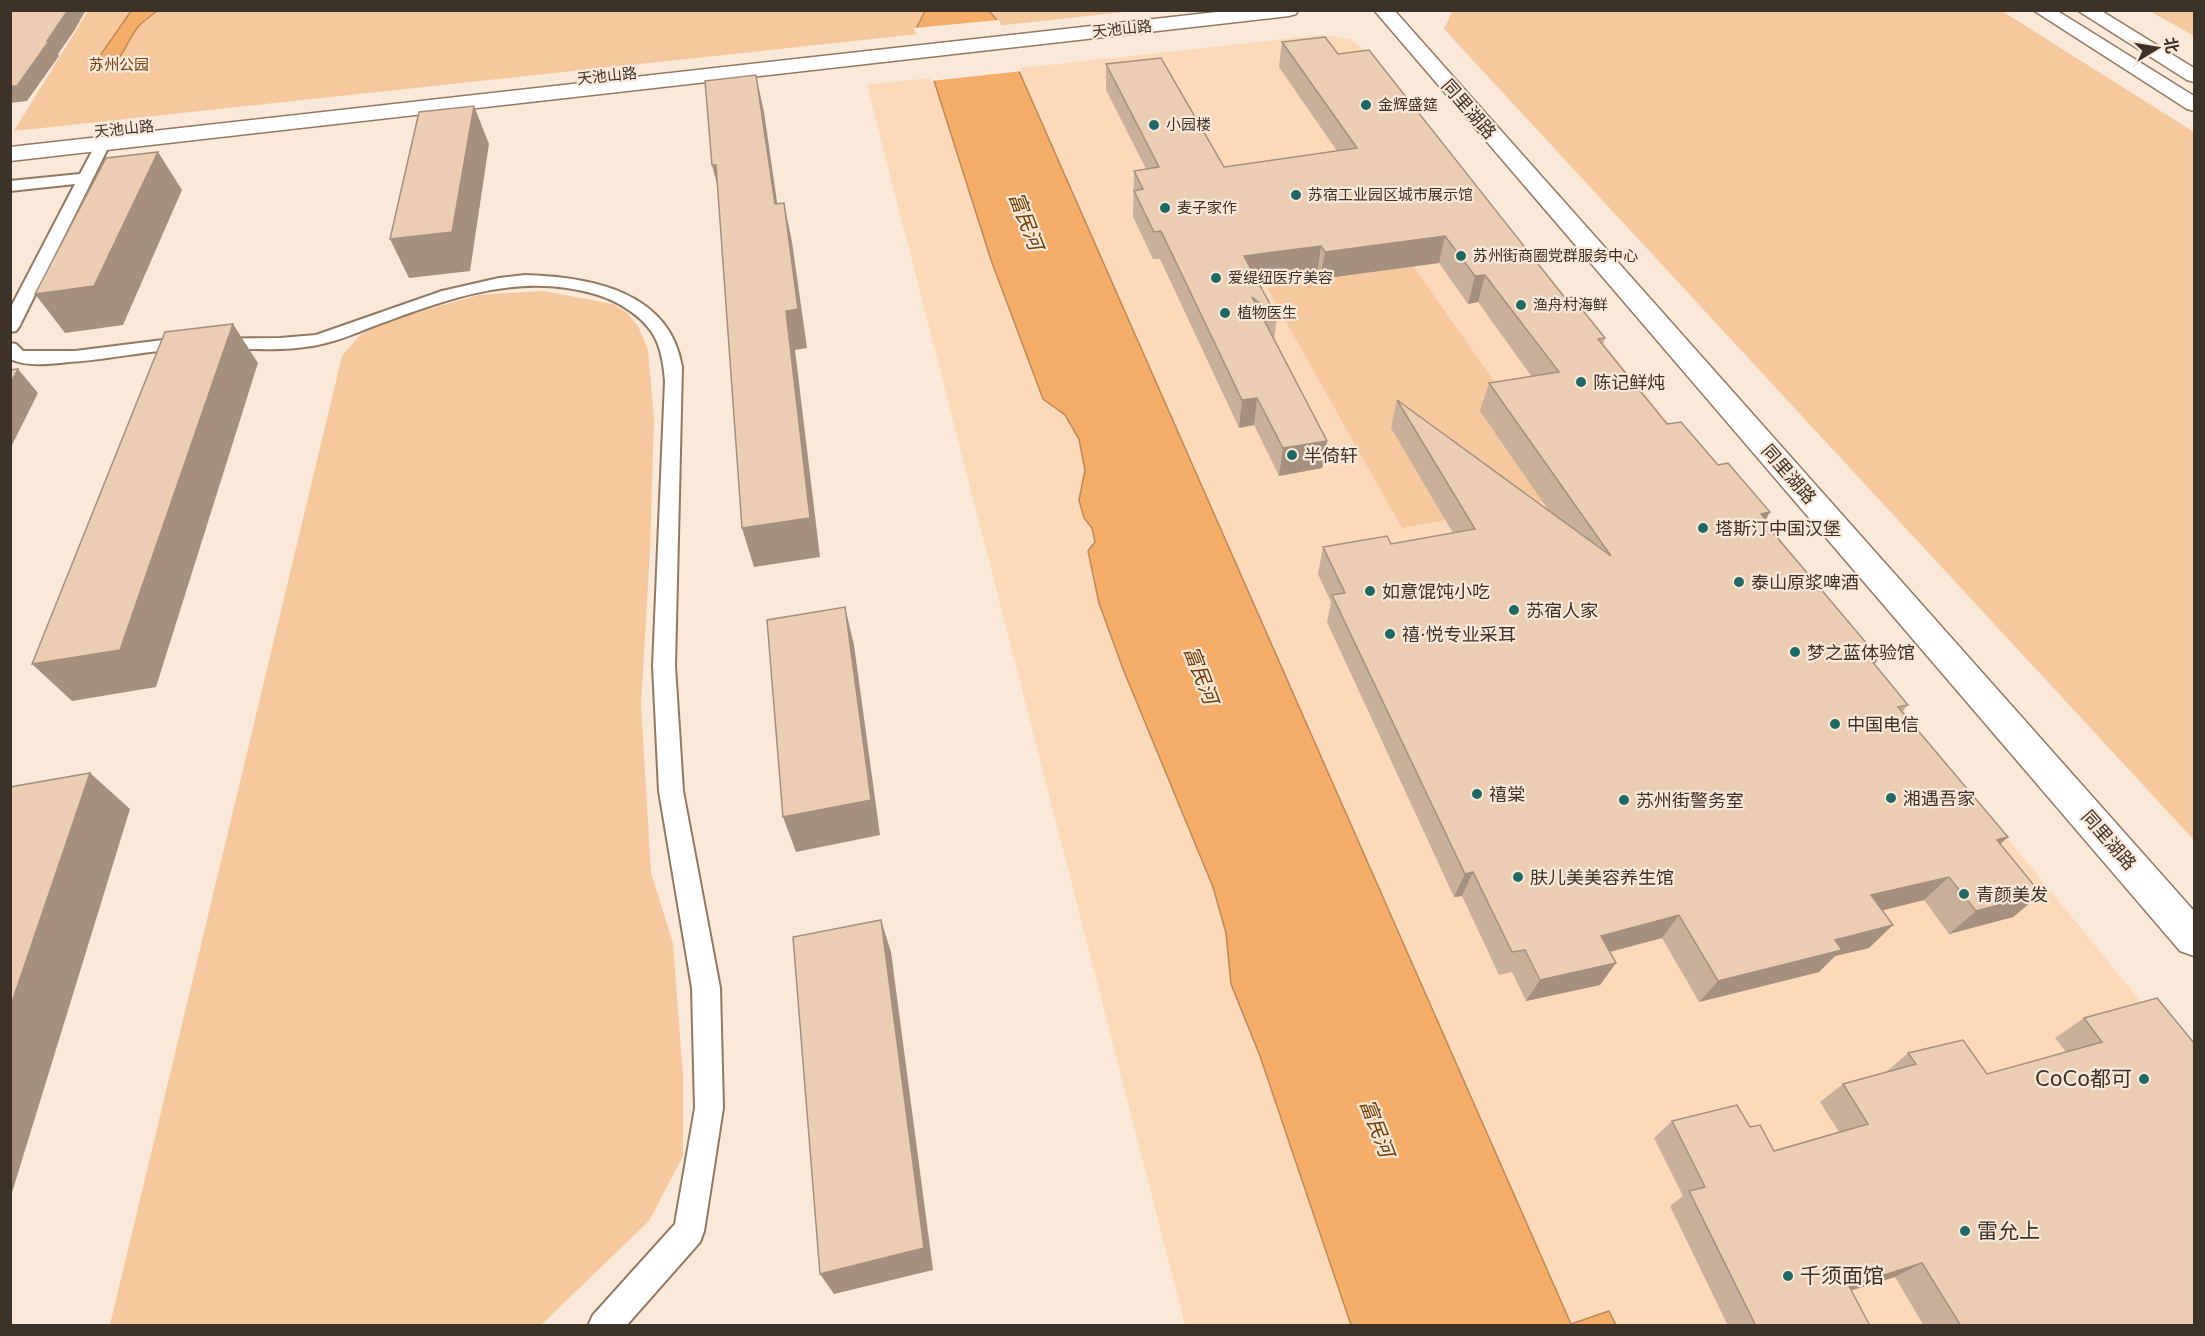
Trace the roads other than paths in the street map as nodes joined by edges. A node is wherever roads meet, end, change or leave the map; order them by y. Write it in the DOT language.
graph roads {
  1 [pos="1203,10"];
  2 [pos="1289,10"];
  3 [pos="1383,10"];
  4 [pos="2042,10"];
  5 [pos="2086,10"];
  6 [pos="1060,32"];
  7 [pos="851,55"];
  8 [pos="2194,76"];
  9 [pos="2194,105"];
  10 [pos="10,141"];
  11 [pos="103,144"];
  12 [pos="10,154"];
  13 [pos="86,178"];
  14 [pos="10,186"];
  15 [pos="10,327"];
  16 [pos="16,358"];
  17 [pos="2194,939"];
  18 [pos="604,1326"];
  1 -- 6 [label="street, 天池山路"];
  2 -- 6 [label="street, 天池山路"];
  3 -- 17 [label="street, 同里湖路"];
  4 -- 9 [label="street"];
  5 -- 8 [label="street"];
  6 -- 7 [label="street"];
  7 -- 10 [label="street, 天池山路"];
  7 -- 11 [label="street, 天池山路"];
  11 -- 12 [label="street, 天池山路"];
  11 -- 13 [label="lane"];
  13 -- 14 [label="lane"];
  13 -- 15 [label="lane"];
  16 -- 18 [label="lane"];
}
